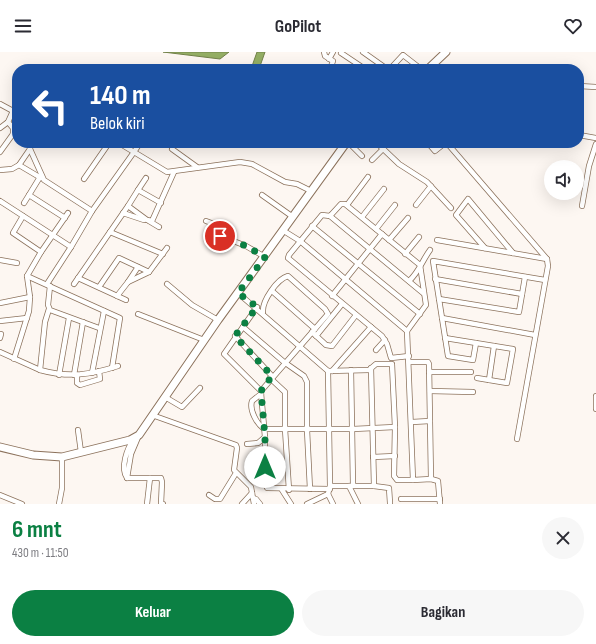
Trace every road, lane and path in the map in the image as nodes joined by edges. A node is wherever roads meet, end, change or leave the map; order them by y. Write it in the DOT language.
graph roads {
  1 [pos="324,52"];
  2 [pos="333,52"];
  3 [pos="363,52"];
  4 [pos="446,52"];
  5 [pos="341,53"];
  6 [pos="329,59"];
  7 [pos="332,64"];
  8 [pos="358,64"];
  9 [pos="380,64"];
  10 [pos="395,64"];
  11 [pos="415,64"];
  12 [pos="433,64"];
  13 [pos="584,86"];
  14 [pos="596,87"];
  15 [pos="0,104"];
  16 [pos="12,110"];
  17 [pos="12,114"];
  18 [pos="9,123"];
  19 [pos="12,127"];
  20 [pos="0,128"];
  21 [pos="584,136"];
  22 [pos="596,138"];
  23 [pos="12,139"];
  24 [pos="596,144"];
  25 [pos="28,148"];
  26 [pos="30,148"];
  27 [pos="106,148"];
  28 [pos="127,148"];
  29 [pos="137,148"];
  30 [pos="343,148"];
  31 [pos="353,148"];
  32 [pos="450,148"];
  33 [pos="172,149"];
  34 [pos="383,149"];
  35 [pos="0,152"];
  36 [pos="134,152"];
  37 [pos="362,156"];
  38 [pos="372,160"];
  39 [pos="19,165"];
  40 [pos="197,167"];
  41 [pos="0,170"];
  42 [pos="174,172"];
  43 [pos="42,178"];
  44 [pos="146,178"];
  45 [pos="368,178"];
  46 [pos="84,180"];
  47 [pos="431,186"];
  48 [pos="384,189"];
  49 [pos="138,190"];
  50 [pos="311,191"];
  51 [pos="29,195"];
  52 [pos="262,196"];
  53 [pos="2,202"];
  54 [pos="24,203"];
  55 [pos="160,203"];
  56 [pos="346,205"];
  57 [pos="395,205"];
  58 [pos="416,205"];
  59 [pos="128,206"];
  60 [pos="582,206"];
  61 [pos="451,208"];
  62 [pos="92,211"];
  63 [pos="123,213"];
  64 [pos="23,216"];
  65 [pos="330,216"];
  66 [pos="293,217"];
  67 [pos="362,217"];
  68 [pos="408,218"];
  69 [pos="148,220"];
  70 [pos="206,221"];
  71 [pos="312,226"];
  72 [pos="159,228"];
  73 [pos="376,229"];
  74 [pos="284,231"];
  75 [pos="110,232"];
  76 [pos="382,234"];
  77 [pos="53,235"];
  78 [pos="419,237"];
  79 [pos="389,240"];
  80 [pos="437,240"];
  81 [pos="300,241"];
  82 [pos="71,247"];
  83 [pos="167,248"];
  84 [pos="485,248"];
  85 [pos="370,249"];
  86 [pos="430,250"];
  87 [pos="41,252"];
  88 [pos="513,253"];
  89 [pos="163,254"];
  90 [pos="405,254"];
  91 [pos="265,257"];
  92 [pos="547,259"];
  93 [pos="0,260"];
  94 [pos="17,264"];
  95 [pos="358,264"];
  96 [pos="420,265"];
  97 [pos="138,267"];
  98 [pos="149,272"];
  99 [pos="27,276"];
  100 [pos="525,277"];
  101 [pos="78,278"];
  102 [pos="436,279"];
  103 [pos="345,280"];
  104 [pos="545,280"];
  105 [pos="409,281"];
  106 [pos="128,282"];
  107 [pos="74,284"];
  108 [pos="167,284"];
  109 [pos="48,285"];
  110 [pos="99,287"];
  111 [pos="272,291"];
  112 [pos="423,292"];
  113 [pos="238,293"];
  114 [pos="522,294"];
  115 [pos="117,296"];
  116 [pos="332,296"];
  117 [pos="30,297"];
  118 [pos="439,299"];
  119 [pos="126,300"];
  120 [pos="0,303"];
  121 [pos="342,304"];
  122 [pos="257,307"];
  123 [pos="49,309"];
  124 [pos="104,311"];
  125 [pos="263,312"];
  126 [pos="138,314"];
  127 [pos="420,314"];
  128 [pos="356,315"];
  129 [pos="26,318"];
  130 [pos="69,318"];
  131 [pos="442,318"];
  132 [pos="218,320"];
  133 [pos="0,321"];
  134 [pos="83,322"];
  135 [pos="243,327"];
  136 [pos="371,327"];
  137 [pos="100,328"];
  138 [pos="313,330"];
  139 [pos="407,331"];
  140 [pos="535,335"];
  141 [pos="235,336"];
  142 [pos="316,336"];
  143 [pos="445,338"];
  144 [pos="204,340"];
  145 [pos="385,340"];
  146 [pos="476,343"];
  147 [pos="299,345"];
  148 [pos="494,346"];
  149 [pos="376,350"];
  150 [pos="0,352"];
  151 [pos="409,356"];
  152 [pos="14,359"];
  153 [pos="284,362"];
  154 [pos="409,362"];
  155 [pos="118,366"];
  156 [pos="112,368"];
  157 [pos="371,368"];
  158 [pos="40,370"];
  159 [pos="351,370"];
  160 [pos="99,371"];
  161 [pos="330,371"];
  162 [pos="429,372"];
  163 [pos="471,372"];
  164 [pos="92,373"];
  165 [pos="59,375"];
  166 [pos="76,375"];
  167 [pos="271,377"];
  168 [pos="477,378"];
  169 [pos="488,380"];
  170 [pos="200,388"];
  171 [pos="430,391"];
  172 [pos="472,392"];
  173 [pos="261,393"];
  174 [pos="596,396"];
  175 [pos="165,397"];
  176 [pos="596,408"];
  177 [pos="152,415"];
  178 [pos="430,421"];
  179 [pos="412,422"];
  180 [pos="373,427"];
  181 [pos="394,427"];
  182 [pos="264,429"];
  183 [pos="285,429"];
  184 [pos="353,429"];
  185 [pos="78,430"];
  186 [pos="307,430"];
  187 [pos="330,430"];
  188 [pos="137,437"];
  189 [pos="265,437"];
  190 [pos="517,439"];
  191 [pos="247,444"];
  192 [pos="0,447"];
  193 [pos="81,452"];
  194 [pos="373,456"];
  195 [pos="395,456"];
  196 [pos="62,457"];
  197 [pos="236,473"];
  198 [pos="150,478"];
  199 [pos="431,479"];
  200 [pos="413,480"];
  201 [pos="351,486"];
  202 [pos="374,486"];
  203 [pos="310,489"];
  204 [pos="282,490"];
  205 [pos="289,490"];
  206 [pos="329,490"];
  207 [pos="0,495"];
  208 [pos="209,495"];
  209 [pos="252,496"];
  210 [pos="401,499"];
  211 [pos="219,502"];
  212 [pos="440,502"];
  213 [pos="390,503"];
  214 [pos="22,504"];
  215 [pos="59,504"];
  216 [pos="147,504"];
  217 [pos="162,504"];
  218 [pos="242,504"];
  219 [pos="254,504"];
  220 [pos="260,504"];
  221 [pos="291,504"];
  222 [pos="308,504"];
  223 [pos="333,504"];
  224 [pos="358,504"];
  1 -- 6 [label="street"];
  2 -- 6 [label="street"];
  3 -- 9 [label="street"];
  4 -- 12 [label="street"];
  5 -- 8 [label="street"];
  6 -- 7 [label="street"];
  10 -- 11 [label="street"];
  13 -- 14 [label="street"];
  15 -- 16 [label="street"];
  17 -- 18 [label="street"];
  18 -- 19 [label="street"];
  18 -- 20 [label="street"];
  21 -- 22 [label="street"];
  23 -- 35 [label="street"];
  24 -- 60 [label="street"];
  25 -- 39 [label="street"];
  26 -- 43 [label="street"];
  27 -- 46 [label="street"];
  28 -- 36 [label="street"];
  29 -- 36 [label="street"];
  30 -- 50 [label="street"];
  31 -- 37 [label="street"];
  32 -- 92 [label="street"];
  33 -- 40 [label="street"];
  34 -- 38 [label="street"];
  34 -- 47 [label="street"];
  36 -- 42 [label="street"];
  36 -- 62 [label="street"];
  39 -- 41 [label="street"];
  39 -- 43 [label="street"];
  40 -- 42 [label="street"];
  40 -- 50 [label="street"];
  42 -- 55 [label="street"];
  43 -- 51 [label="street"];
  43 -- 62 [label="street"];
  44 -- 49 [label="street"];
  45 -- 56 [label="street"];
  47 -- 58 [label="street"];
  47 -- 61 [label="street"];
  48 -- 67 [label="street"];
  49 -- 55 [label="street"];
  49 -- 59 [label="street"];
  50 -- 66 [label="street"];
  51 -- 54 [label="street"];
  51 -- 77 [label="street"];
  52 -- 66 [label="street"];
  53 -- 64 [label="street"];
  55 -- 69 [label="street"];
  56 -- 65 [label="street"];
  56 -- 67 [label="street"];
  57 -- 73 [label="street"];
  59 -- 63 [label="street"];
  59 -- 69 [label="street"];
  62 -- 82 [label="street"];
  63 -- 69 [label="street"];
  63 -- 75 [label="street"];
  64 -- 77 [label="street"];
  64 -- 87 [label="street"];
  65 -- 71 [label="street"];
  65 -- 85 [label="street"];
  66 -- 74 [label="street"];
  67 -- 73 [label="street"];
  68 -- 79 [label="street"];
  69 -- 72 [label="street"];
  70 -- 91 [label="street"];
  71 -- 81 [label="street"];
  71 -- 95 [label="street"];
  73 -- 76 [label="street"];
  74 -- 81 [label="street"];
  74 -- 91 [label="street"];
  75 -- 89 [label="street"];
  75 -- 101 [label="street"];
  76 -- 79 [label="street"];
  76 -- 85 [label="street"];
  77 -- 82 [label="street"];
  77 -- 87 [label="street"];
  78 -- 90 [label="street"];
  79 -- 90 [label="street"];
  80 -- 84 [label="street"];
  81 -- 103 [label="street"];
  81 -- 116 [label="street"];
  82 -- 109 [label="street"];
  83 -- 89 [label="street"];
  84 -- 88 [label="street"];
  84 -- 88 [label="street"];
  85 -- 95 [label="street"];
  85 -- 105 [label="street"];
  86 -- 96 [label="street"];
  87 -- 99 [label="street"];
  88 -- 92 [label="street"];
  89 -- 98 [label="street"];
  90 -- 96 [label="street"];
  91 -- 113 [label="street"];
  92 -- 104 [label="street"];
  93 -- 94 [label="street"];
  95 -- 103 [label="street"];
  95 -- 127 [label="street"];
  96 -- 105 [label="street"];
  96 -- 112 [label="street"];
  97 -- 98 [label="street"];
  97 -- 106 [label="street"];
  97 -- 110 [label="street"];
  98 -- 106 [label="street"];
  99 -- 109 [label="street"];
  99 -- 117 [label="street"];
  100 -- 102 [label="street"];
  100 -- 104 [label="street"];
  100 -- 114 [label="street"];
  101 -- 107 [label="street"];
  101 -- 110 [label="street"];
  102 -- 114 [label="street"];
  102 -- 118 [label="street"];
  103 -- 116 [label="street"];
  103 -- 139 [label="street"];
  104 -- 140 [label="street"];
  105 -- 112 [label="street"];
  106 -- 115 [label="street"];
  108 -- 132 [label="street"];
  109 -- 123 [label="street"];
  109 -- 124 [label="street"];
  110 -- 115 [label="street"];
  111 -- 125 [label="street"];
  111 -- 138 [label="street"];
  111 -- 138 [label="street"];
  112 -- 127 [label="street"];
  113 -- 122 [label="street"];
  113 -- 132 [label="street"];
  114 -- 118 [label="street"];
  115 -- 119 [label="street"];
  116 -- 121 [label="street"];
  117 -- 120 [label="street"];
  117 -- 129 [label="street"];
  118 -- 131 [label="street"];
  121 -- 128 [label="street"];
  121 -- 142 [label="street"];
  122 -- 125 [label="street"];
  122 -- 135 [label="street"];
  123 -- 130 [label="street"];
  123 -- 158 [label="street"];
  124 -- 137 [label="street"];
  124 -- 156 [label="street"];
  125 -- 147 [label="street"];
  126 -- 144 [label="street"];
  127 -- 139 [label="street"];
  128 -- 136 [label="street"];
  128 -- 142 [label="street"];
  129 -- 133 [label="street"];
  129 -- 152 [label="street"];
  130 -- 134 [label="street"];
  130 -- 165 [label="street"];
  131 -- 140 [label="street"];
  131 -- 143 [label="street"];
  132 -- 144 [label="street"];
  134 -- 137 [label="street"];
  134 -- 166 [label="street"];
  135 -- 141 [label="street"];
  135 -- 153 [label="street"];
  136 -- 145 [label="street"];
  136 -- 161 [label="street"];
  137 -- 164 [label="street"];
  138 -- 142 [label="street"];
  138 -- 147 [label="street"];
  139 -- 151 [label="street"];
  140 -- 190 [label="street"];
  141 -- 167 [label="street"];
  141 -- 173 [label="street"];
  143 -- 146 [label="street"];
  143 -- 146 [label="street"];
  144 -- 175 [label="street"];
  145 -- 149 [label="street"];
  145 -- 151 [label="street"];
  146 -- 148 [label="street"];
  147 -- 153 [label="street"];
  147 -- 161 [label="street"];
  148 -- 169 [label="street"];
  148 -- 169 [label="street"];
  150 -- 152 [label="street"];
  151 -- 154 [label="street"];
  152 -- 158 [label="street"];
  153 -- 167 [label="street"];
  153 -- 186 [label="street"];
  154 -- 162 [label="street"];
  154 -- 179 [label="street"];
  155 -- 156 [label="street"];
  156 -- 160 [label="street"];
  157 -- 159 [label="street"];
  157 -- 180 [label="street"];
  157 -- 181 [label="street"];
  158 -- 165 [label="street"];
  159 -- 161 [label="street"];
  159 -- 184 [label="street"];
  160 -- 164 [label="street"];
  160 -- 166 [label="street"];
  161 -- 187 [label="street"];
  162 -- 163 [label="street"];
  162 -- 171 [label="street"];
  164 -- 166 [label="street"];
  165 -- 166 [label="street"];
  167 -- 173 [label="street"];
  167 -- 183 [label="street"];
  168 -- 169 [label="street"];
  170 -- 175 [label="street"];
  171 -- 172 [label="street"];
  171 -- 178 [label="street"];
  173 -- 182 [label="street"];
  173 -- 182 [label="street"];
  174 -- 176 [label="street"];
  175 -- 177 [label="street"];
  177 -- 188 [label="street"];
  177 -- 197 [label="street"];
  178 -- 179 [label="street"];
  178 -- 199 [label="street"];
  179 -- 200 [label="street"];
  180 -- 181 [label="street"];
  180 -- 184 [label="street"];
  180 -- 194 [label="street"];
  181 -- 195 [label="street"];
  182 -- 183 [label="street"];
  182 -- 189 [label="street"];
  183 -- 186 [label="street"];
  183 -- 205 [label="street"];
  184 -- 187 [label="street"];
  184 -- 201 [label="street"];
  185 -- 193 [label="street"];
  186 -- 187 [label="street"];
  186 -- 203 [label="street"];
  187 -- 206 [label="street"];
  188 -- 193 [label="street"];
  188 -- 198 [label="street"];
  189 -- 191 [label="street"];
  189 -- 204 [label="street"];
  192 -- 196 [label="street"];
  193 -- 196 [label="street"];
  194 -- 195 [label="street"];
  194 -- 202 [label="street"];
  195 -- 200 [label="street"];
  196 -- 215 [label="street"];
  197 -- 209 [label="street"];
  197 -- 211 [label="street"];
  198 -- 216 [label="street"];
  198 -- 217 [label="street"];
  199 -- 200 [label="street"];
  199 -- 212 [label="street"];
  201 -- 202 [label="street"];
  201 -- 206 [label="street"];
  201 -- 224 [label="street"];
  202 -- 213 [label="street"];
  203 -- 205 [label="street"];
  203 -- 206 [label="street"];
  204 -- 205 [label="street"];
  204 -- 221 [label="street"];
  206 -- 222 [label="street"];
  206 -- 223 [label="street"];
  207 -- 214 [label="street"];
  208 -- 211 [label="street"];
  209 -- 218 [label="street"];
  209 -- 219 [label="street"];
  209 -- 220 [label="street"];
  210 -- 212 [label="street"];
}
